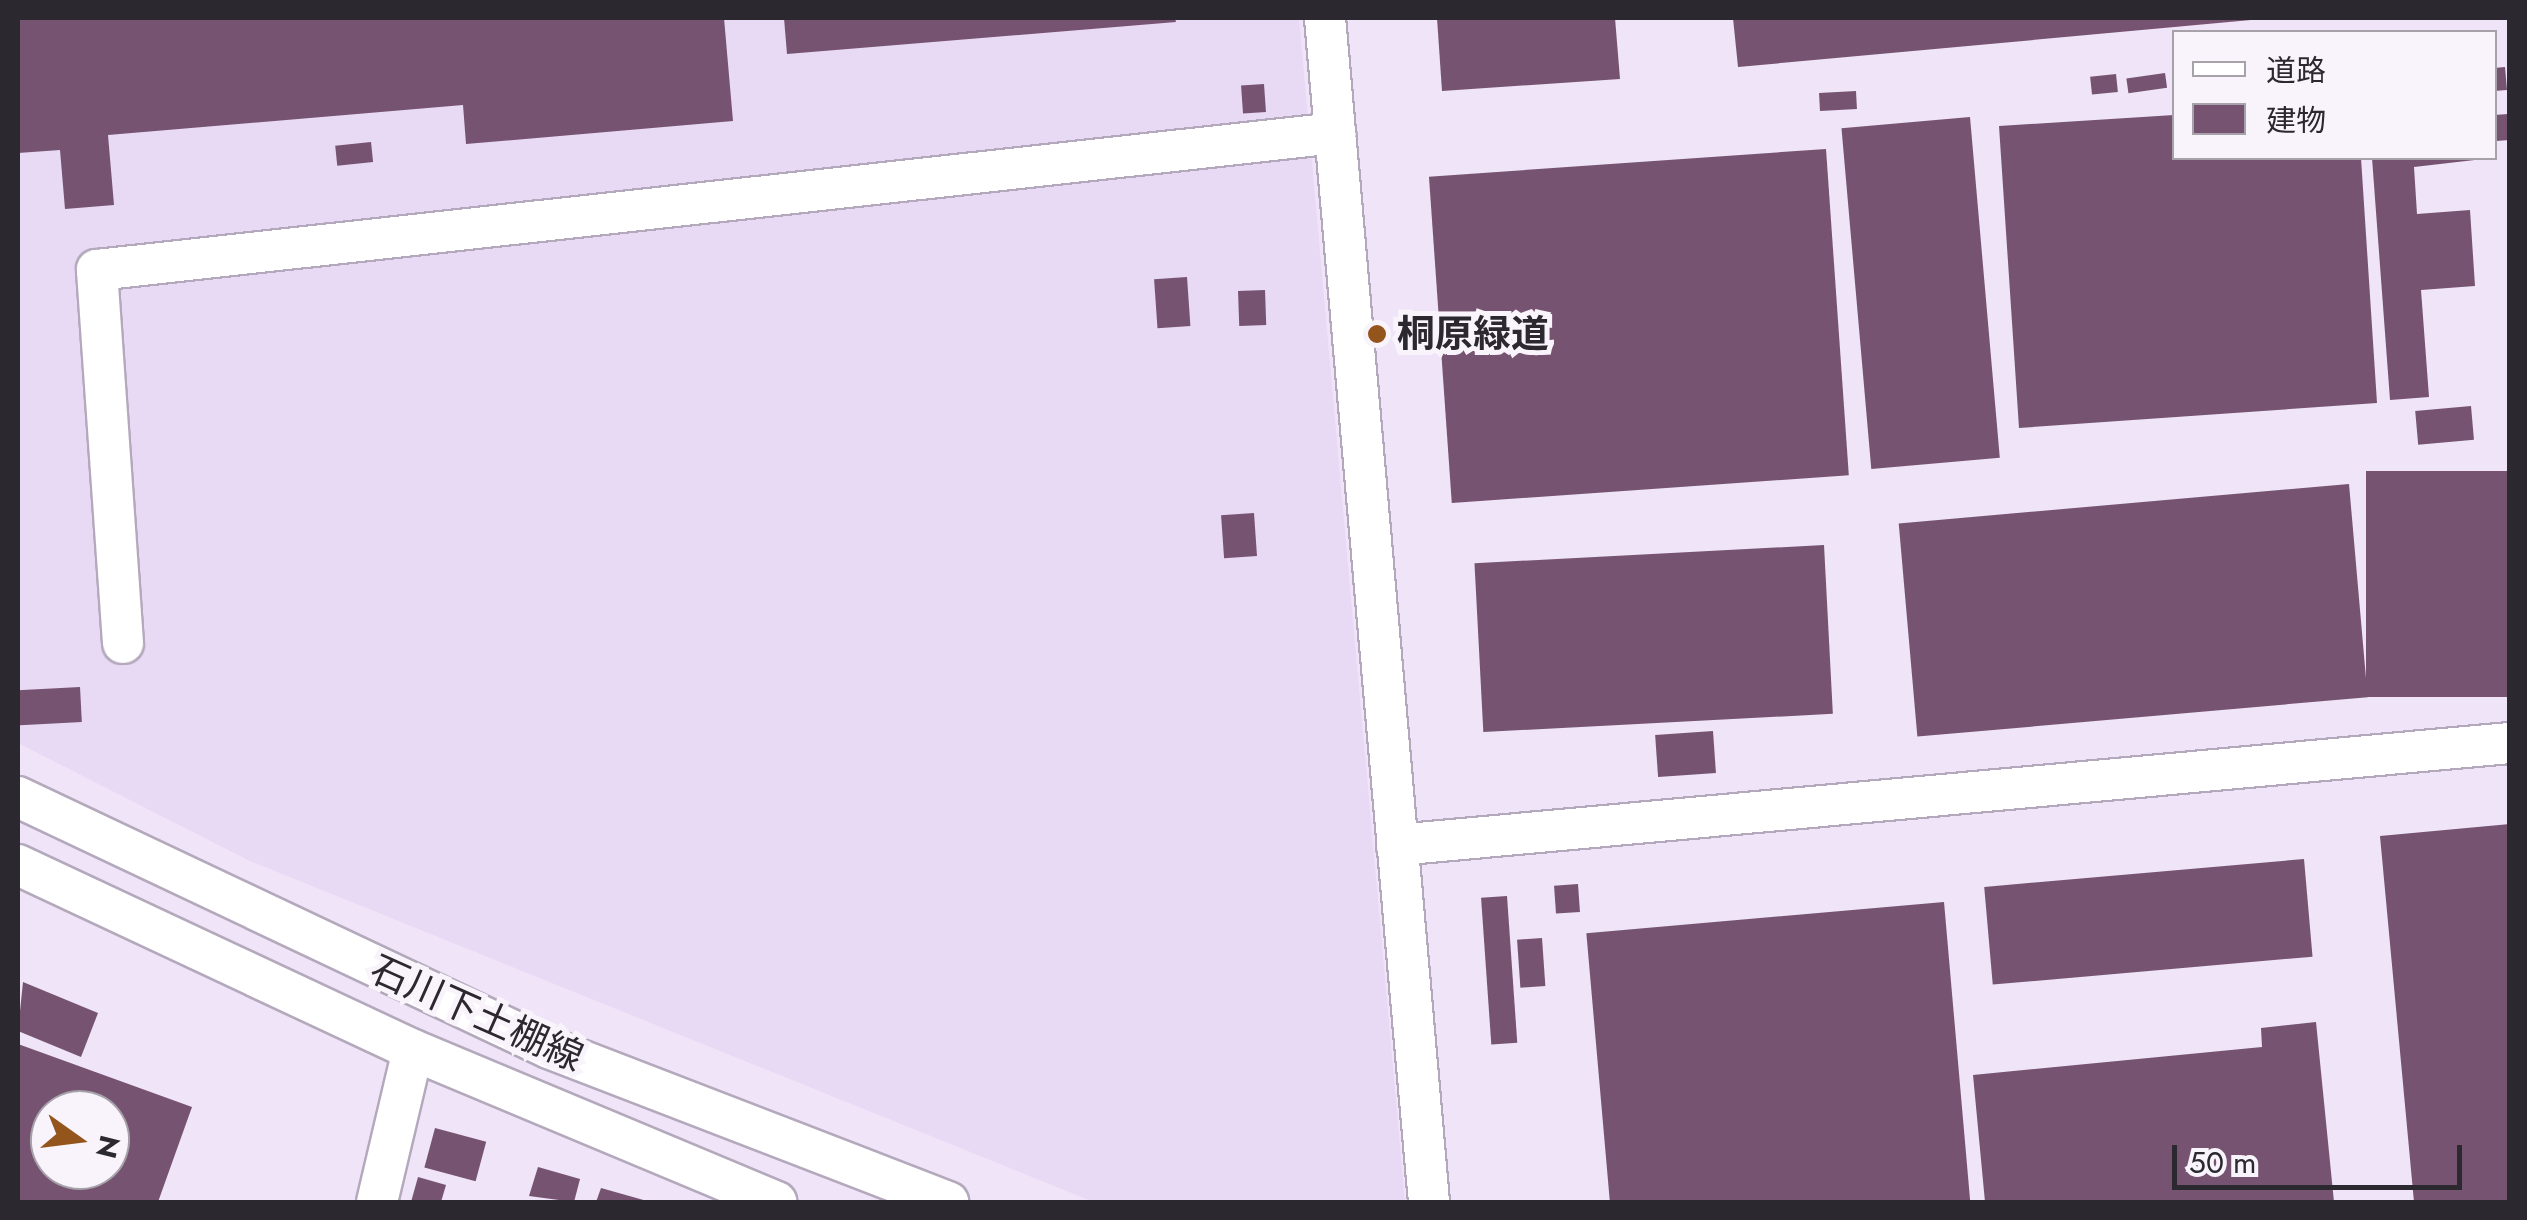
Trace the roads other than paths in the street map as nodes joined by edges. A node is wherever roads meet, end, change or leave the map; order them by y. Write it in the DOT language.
graph roads {
  1 [pos="1325,18"];
  2 [pos="1335,133"];
  3 [pos="122,643"];
  4 [pos="2510,743"];
  5 [pos="18,796"];
  6 [pos="1397,845"];
  7 [pos="18,864"];
  8 [pos="413,1050"];
  9 [pos="378,1202"];
  10 [pos="778,1202"];
  11 [pos="948,1202"];
  12 [pos="1428,1202"];
  1 -- 2 [label="street"];
  2 -- 3 [label="street"];
  2 -- 6 [label="street"];
  4 -- 6 [label="street"];
  5 -- 11 [label="street, 石川下土棚線"];
  6 -- 12 [label="street"];
  7 -- 8 [label="street, 石川下土棚線"];
  8 -- 9 [label="street"];
  8 -- 10 [label="street, 石川下土棚線"];
}
